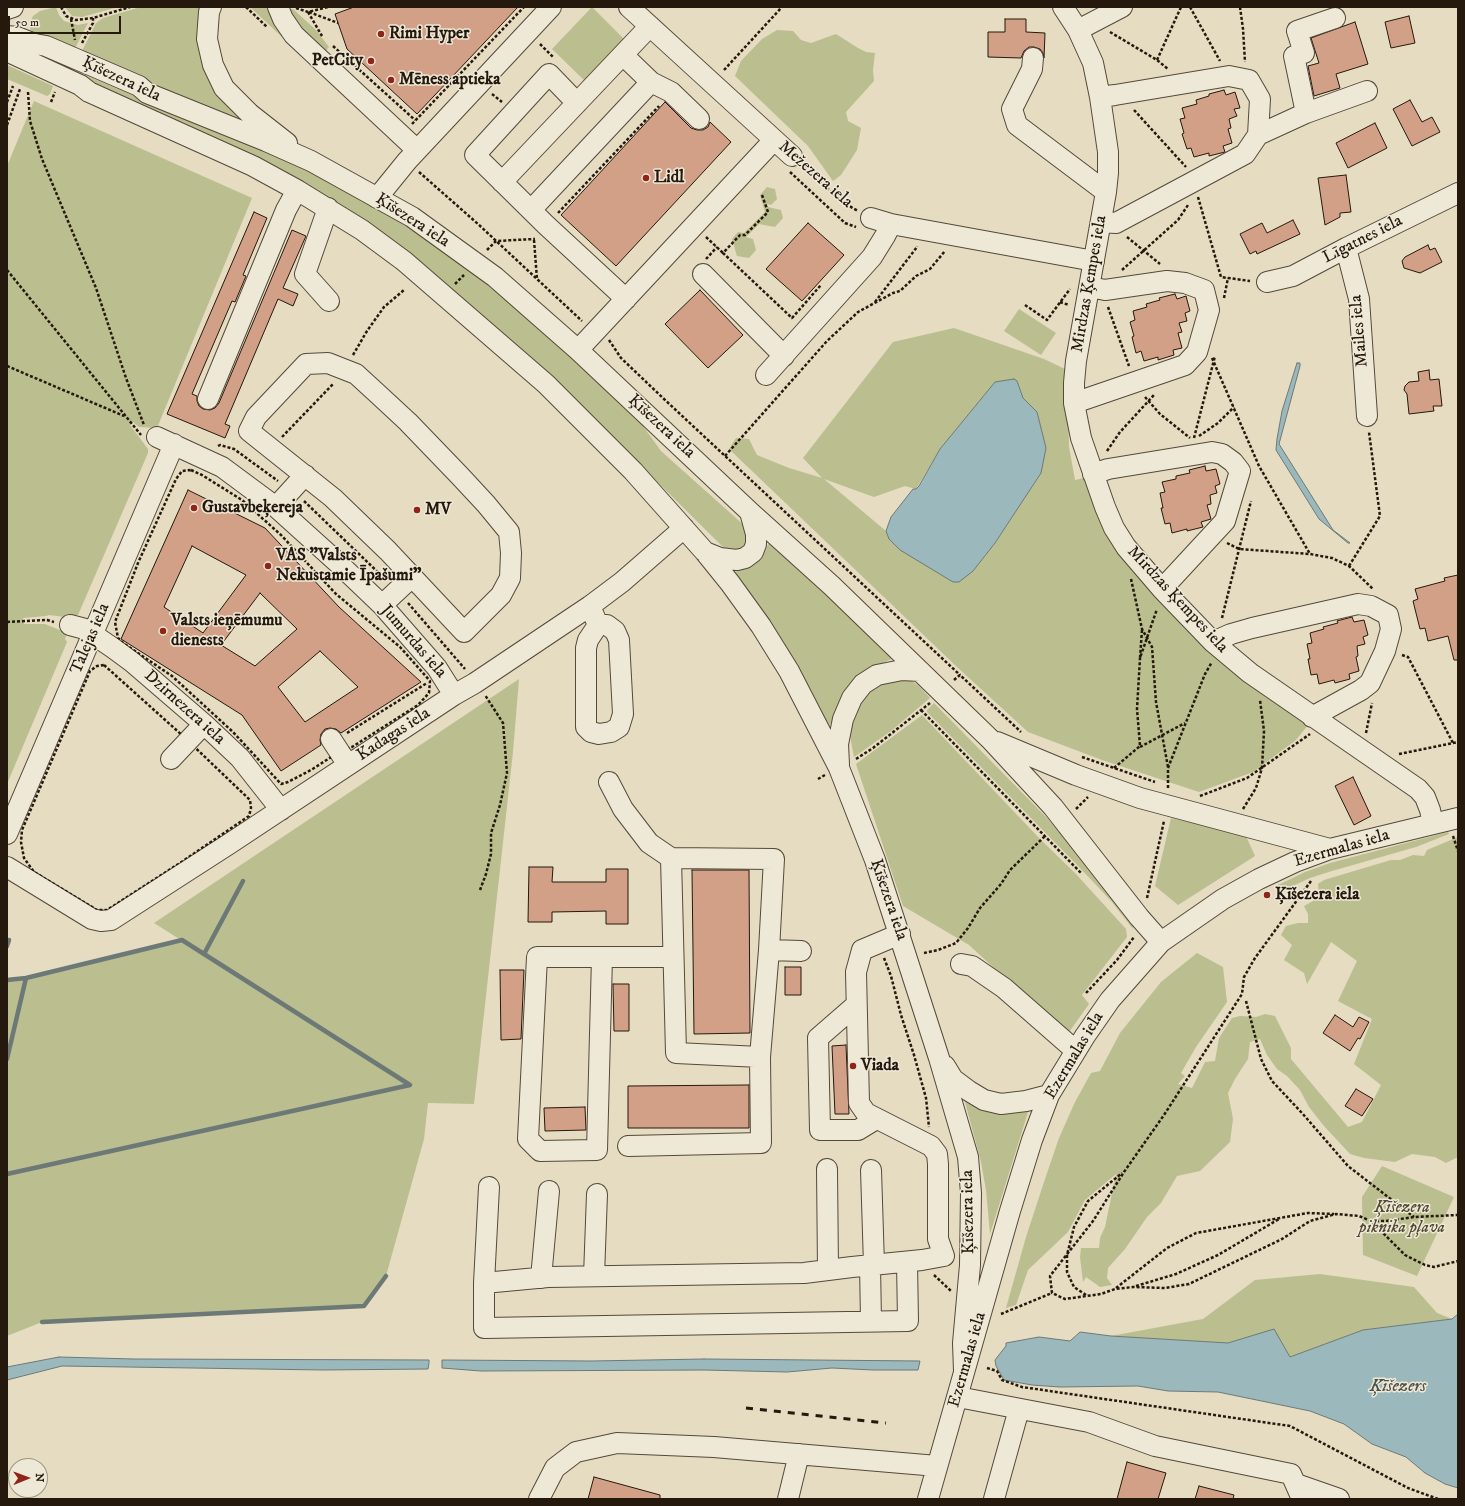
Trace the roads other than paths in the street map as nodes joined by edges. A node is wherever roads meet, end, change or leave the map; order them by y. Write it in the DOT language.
graph roads {
  1 [pos="13,7"];
  2 [pos="211,7"];
  3 [pos="278,7"];
  4 [pos="551,7"];
  5 [pos="629,7"];
  6 [pos="1063,7"];
  7 [pos="1122,7"];
  8 [pos="7,9"];
  9 [pos="1335,18"];
  10 [pos="650,26"];
  11 [pos="1086,26"];
  12 [pos="7,36"];
  13 [pos="7,47"];
  14 [pos="623,56"];
  15 [pos="1032,58"];
  16 [pos="651,82"];
  17 [pos="1367,91"];
  18 [pos="1100,97"];
  19 [pos="577,103"];
  20 [pos="1306,113"];
  21 [pos="699,119"];
  22 [pos="1258,135"];
  23 [pos="774,140"];
  24 [pos="417,150"];
  25 [pos="311,161"];
  26 [pos="792,166"];
  27 [pos="502,182"];
  28 [pos="297,190"];
  29 [pos="1106,192"];
  30 [pos="1458,193"];
  31 [pos="377,198"];
  32 [pos="328,208"];
  33 [pos="531,210"];
  34 [pos="1109,222"];
  35 [pos="864,223"];
  36 [pos="891,224"];
  37 [pos="1346,248"];
  38 [pos="1094,261"];
  39 [pos="702,274"];
  40 [pos="1267,282"];
  41 [pos="1097,288"];
  42 [pos="626,299"];
  43 [pos="329,300"];
  44 [pos="578,350"];
  45 [pos="784,356"];
  46 [pos="766,375"];
  47 [pos="208,399"];
  48 [pos="1074,403"];
  49 [pos="1366,416"];
  50 [pos="155,437"];
  51 [pos="1093,474"];
  52 [pos="305,475"];
  53 [pos="276,508"];
  54 [pos="750,512"];
  55 [pos="684,528"];
  56 [pos="705,552"];
  57 [pos="412,577"];
  58 [pos="1162,590"];
  59 [pos="382,605"];
  60 [pos="590,606"];
  61 [pos="598,624"];
  62 [pos="70,625"];
  63 [pos="94,634"];
  64 [pos="1217,645"];
  65 [pos="920,671"];
  66 [pos="454,695"];
  67 [pos="1312,717"];
  68 [pos="204,724"];
  69 [pos="990,739"];
  70 [pos="171,759"];
  71 [pos="846,764"];
  72 [pos="609,782"];
  73 [pos="281,810"];
  74 [pos="1433,824"];
  75 [pos="1456,827"];
  76 [pos="7,834"];
  77 [pos="1330,849"];
  78 [pos="671,858"];
  79 [pos="7,867"];
  80 [pos="903,942"];
  81 [pos="1161,942"];
  82 [pos="769,950"];
  83 [pos="801,951"];
  84 [pos="602,957"];
  85 [pos="673,957"];
  86 [pos="962,964"];
  87 [pos="856,1005"];
  88 [pos="1076,1051"];
  89 [pos="760,1057"];
  90 [pos="939,1058"];
  91 [pos="1049,1095"];
  92 [pos="876,1119"];
  93 [pos="628,1146"];
  94 [pos="827,1169"];
  95 [pos="871,1170"];
  96 [pos="490,1188"];
  97 [pos="549,1191"];
  98 [pos="597,1194"];
  99 [pos="907,1262"];
  100 [pos="872,1265"];
  101 [pos="828,1270"];
  102 [pos="594,1276"];
  103 [pos="541,1278"];
  104 [pos="484,1284"];
  105 [pos="871,1321"];
  106 [pos="964,1371"];
  107 [pos="958,1397"];
  108 [pos="1019,1409"];
  109 [pos="799,1454"];
  110 [pos="937,1466"];
  111 [pos="1299,1492"];
  112 [pos="539,1499"];
  113 [pos="788,1499"];
  114 [pos="928,1499"];
  115 [pos="994,1499"];
  116 [pos="1339,1499"];
  1 -- 8 [label="street"];
  2 -- 25 [label="street"];
  3 -- 24 [label="street"];
  4 -- 24 [label="street"];
  5 -- 10 [label="street, Mežezera iela"];
  6 -- 11 [label="street, Mirdzas Ķempes iela"];
  7 -- 11 [label="street"];
  9 -- 20 [label="street"];
  10 -- 14 [label="street"];
  10 -- 23 [label="street, Mežezera iela"];
  11 -- 18 [label="street, Mirdzas Ķempes iela"];
  12 -- 25 [label="street, Ķīšezera iela"];
  13 -- 28 [label="street, Ķīšezera iela"];
  14 -- 16 [label="street"];
  14 -- 19 [label="street"];
  15 -- 29 [label="street"];
  16 -- 21 [label="street"];
  16 -- 33 [label="street"];
  17 -- 20 [label="street"];
  18 -- 22 [label="street"];
  18 -- 29 [label="street, Mirdzas Ķempes iela"];
  19 -- 27 [label="street"];
  19 -- 27 [label="street"];
  20 -- 22 [label="street"];
  22 -- 34 [label="street"];
  23 -- 26 [label="street, Mežezera iela"];
  23 -- 42 [label="street"];
  24 -- 31 [label="street"];
  25 -- 31 [label="street, Ķīšezera iela"];
  27 -- 33 [label="street"];
  28 -- 32 [label="street, Ķīšezera iela"];
  28 -- 47 [label="street"];
  29 -- 34 [label="street, Mirdzas Ķempes iela"];
  30 -- 37 [label="street, Līgatnes iela"];
  31 -- 44 [label="street, Ķīšezera iela"];
  32 -- 43 [label="street"];
  32 -- 55 [label="street, Ķīšezera iela"];
  33 -- 42 [label="street"];
  34 -- 38 [label="street, Mirdzas Ķempes iela"];
  35 -- 36 [label="street, Mežezera iela"];
  36 -- 38 [label="street, Mežezera iela"];
  36 -- 45 [label="street"];
  37 -- 40 [label="street, Līgatnes iela"];
  37 -- 49 [label="street, Mailes iela"];
  38 -- 41 [label="street, Mirdzas Ķempes iela"];
  39 -- 45 [label="street"];
  41 -- 48 [label="street, Mirdzas Ķempes iela"];
  41 -- 48 [label="street"];
  42 -- 44 [label="street"];
  44 -- 54 [label="street, Ķīšezera iela"];
  45 -- 46 [label="street"];
  48 -- 51 [label="street, Mirdzas Ķempes iela"];
  50 -- 53 [label="street, Jumurdas iela"];
  50 -- 63 [label="street, Talejas iela"];
  51 -- 58 [label="street, Mirdzas Ķempes iela"];
  51 -- 58 [label="street"];
  52 -- 53 [label="street"];
  52 -- 57 [label="street"];
  52 -- 57 [label="street"];
  53 -- 59 [label="street, Jumurdas iela"];
  54 -- 56 [label="street, Ķīšezera iela"];
  54 -- 65 [label="street, Ķīšezera iela"];
  55 -- 56 [label="street, Ķīšezera iela"];
  55 -- 60 [label="street, Kadagas iela"];
  56 -- 71 [label="street, Ķīšezera iela"];
  57 -- 59 [label="street"];
  58 -- 64 [label="street, Mirdzas Ķempes iela"];
  59 -- 66 [label="street, Jumurdas iela"];
  60 -- 61 [label="street"];
  60 -- 66 [label="street, Kadagas iela"];
  61 -- 61 [label="street"];
  62 -- 63 [label="street, Dzirnezera iela"];
  63 -- 68 [label="street, Dzirnezera iela"];
  63 -- 76 [label="street, Talejas iela"];
  64 -- 67 [label="street, Mirdzas Ķempes iela"];
  64 -- 67 [label="street"];
  65 -- 69 [label="street, Ķīšezera iela"];
  65 -- 71 [label="street, Ķīšezera iela"];
  66 -- 73 [label="street, Kadagas iela"];
  67 -- 74 [label="street, Mirdzas Ķempes iela"];
  68 -- 70 [label="street"];
  68 -- 73 [label="street, Dzirnezera iela"];
  69 -- 77 [label="street, Ķīšezera iela"];
  69 -- 81 [label="street, Ķīšezera iela"];
  71 -- 80 [label="street, Ķīšezera iela"];
  72 -- 78 [label="street"];
  73 -- 79 [label="street, Kadagas iela"];
  74 -- 75 [label="street, Ezermalas iela"];
  74 -- 77 [label="street, Ezermalas iela"];
  77 -- 81 [label="street, Ezermalas iela"];
  78 -- 82 [label="street"];
  78 -- 85 [label="street"];
  80 -- 87 [label="street"];
  80 -- 90 [label="street, Ķīšezera iela"];
  81 -- 88 [label="street, Ezermalas iela"];
  82 -- 83 [label="street"];
  82 -- 89 [label="street"];
  84 -- 84 [label="street"];
  84 -- 85 [label="street"];
  85 -- 89 [label="street"];
  86 -- 88 [label="street"];
  87 -- 92 [label="street"];
  87 -- 92 [label="street"];
  88 -- 91 [label="street, Ezermalas iela"];
  89 -- 93 [label="street"];
  90 -- 91 [label="street, Ķīšezera iela"];
  90 -- 106 [label="street, Ķīšezera iela"];
  91 -- 106 [label="street, Ezermalas iela"];
  92 -- 99 [label="street"];
  94 -- 101 [label="street"];
  95 -- 100 [label="street"];
  96 -- 104 [label="street"];
  97 -- 103 [label="street"];
  98 -- 102 [label="street"];
  99 -- 100 [label="street"];
  99 -- 105 [label="street"];
  100 -- 101 [label="street"];
  100 -- 105 [label="street"];
  101 -- 102 [label="street"];
  102 -- 103 [label="street"];
  103 -- 104 [label="street"];
  104 -- 105 [label="street"];
  106 -- 107 [label="street, Ezermalas iela"];
  107 -- 108 [label="street"];
  107 -- 110 [label="street, Ezermalas iela"];
  108 -- 111 [label="street"];
  108 -- 115 [label="street"];
  109 -- 110 [label="street"];
  109 -- 112 [label="street"];
  109 -- 113 [label="street"];
  110 -- 114 [label="street, Ezermalas iela"];
  111 -- 116 [label="street"];
}
